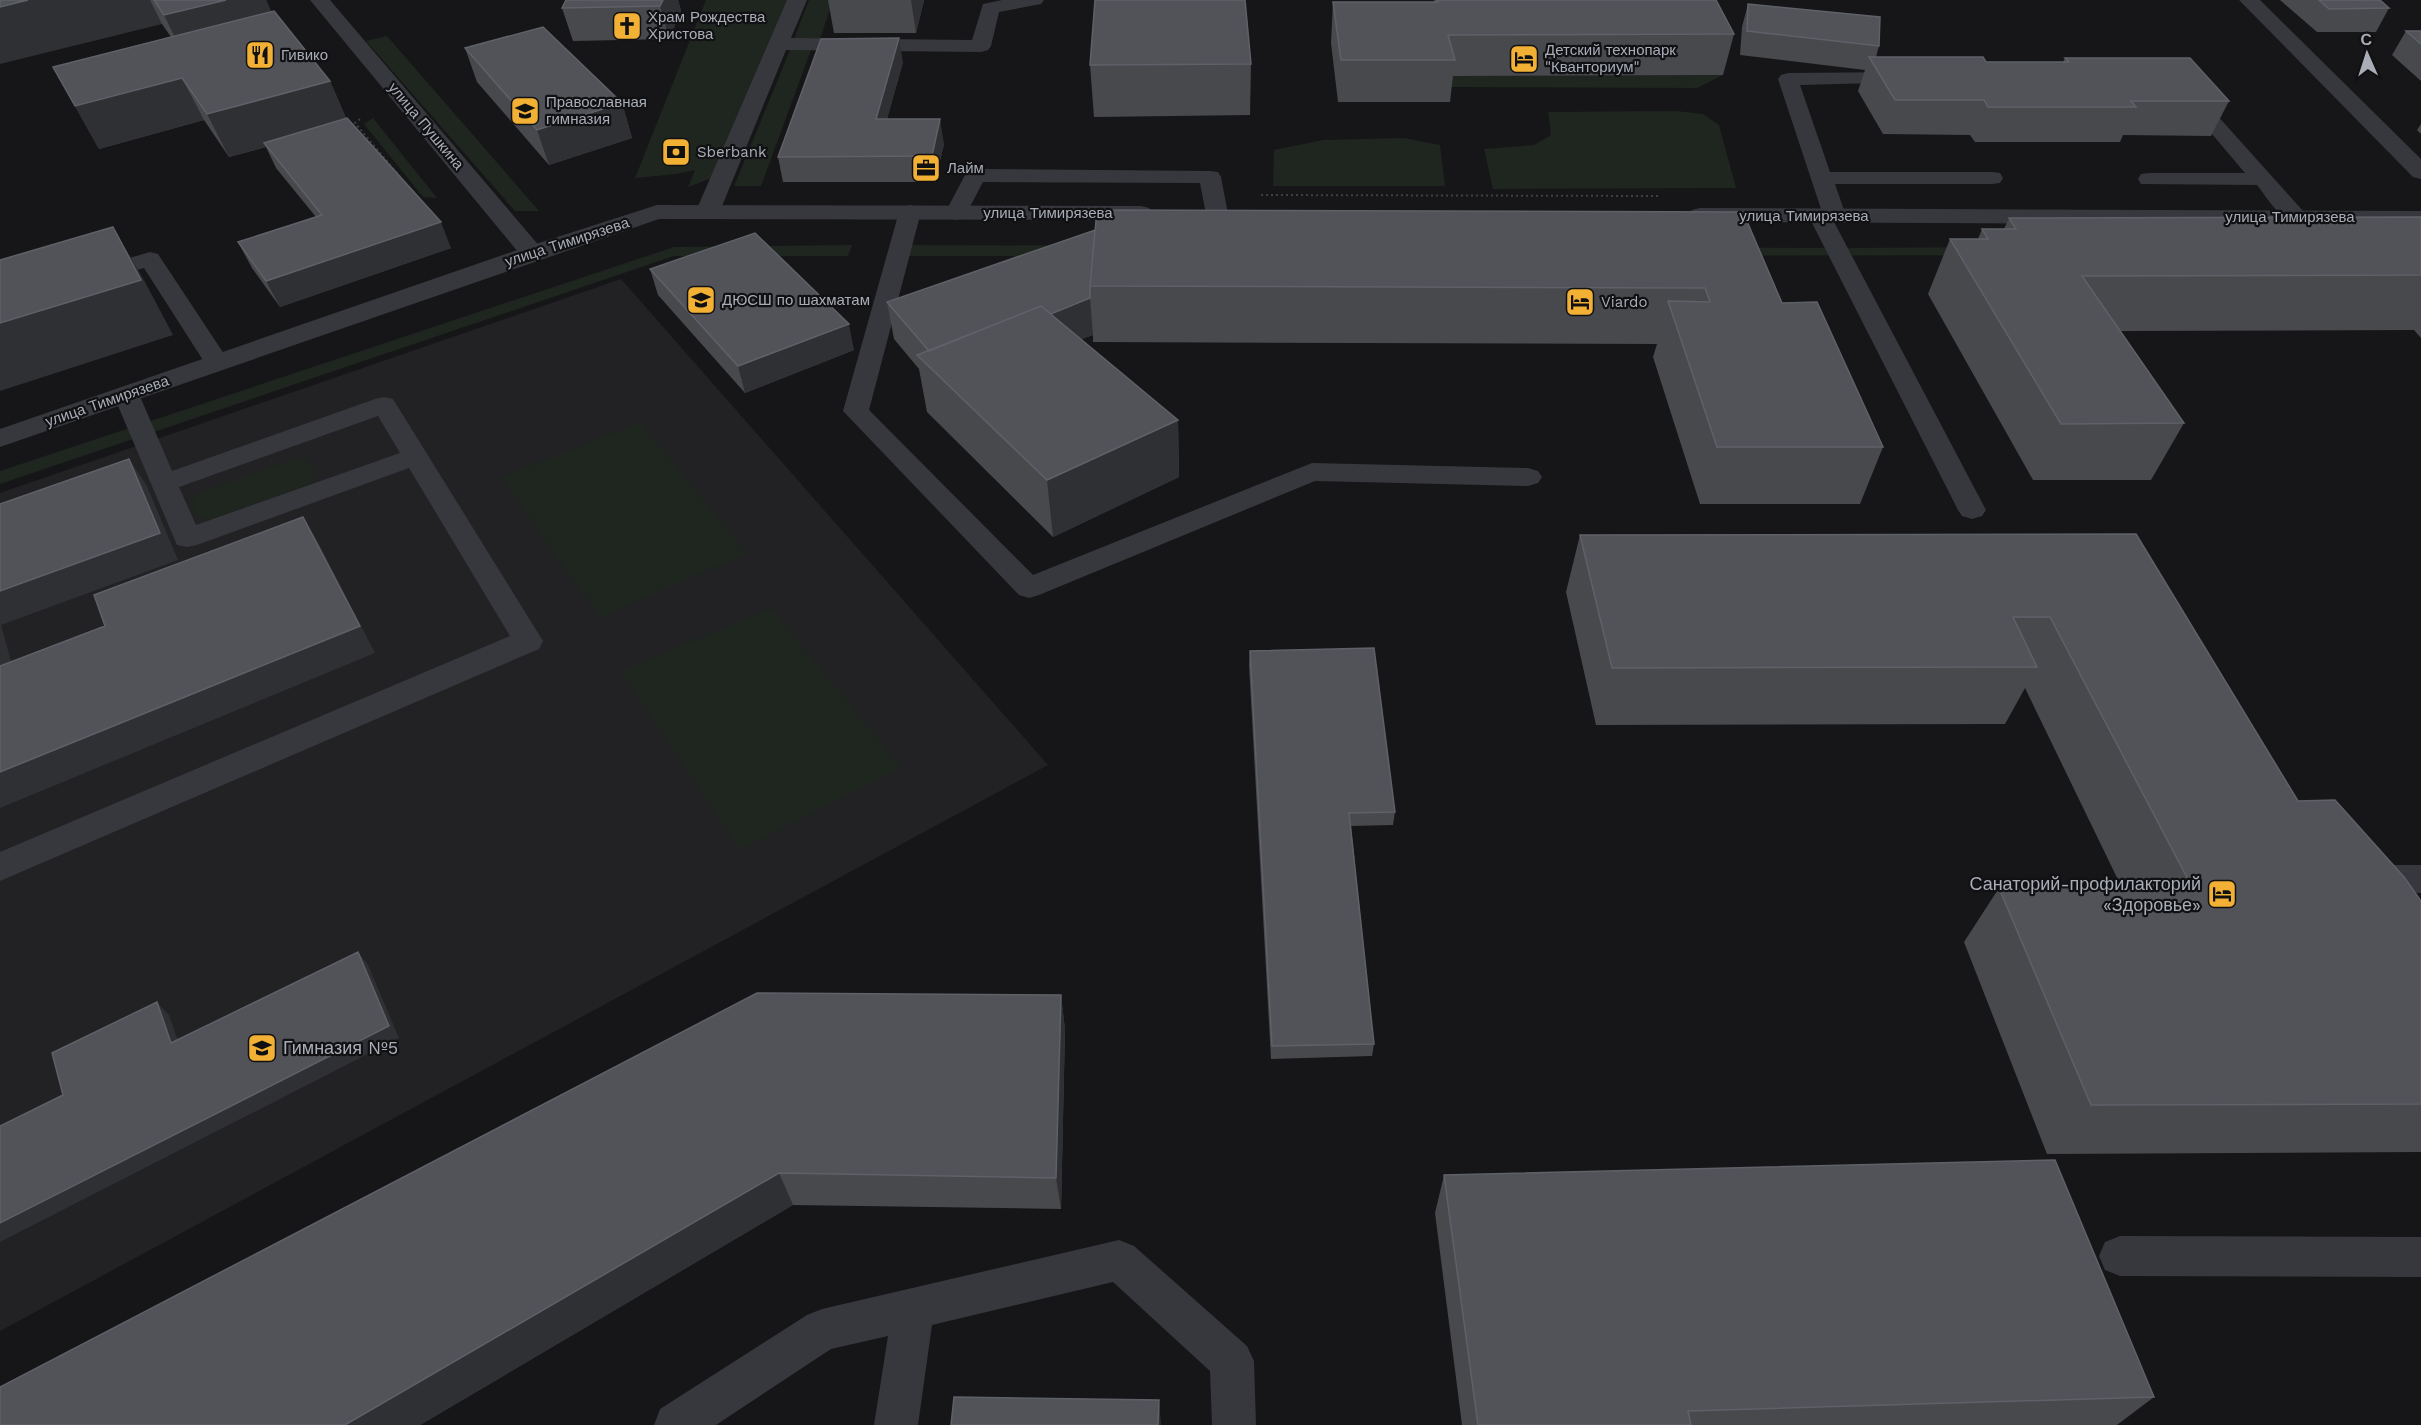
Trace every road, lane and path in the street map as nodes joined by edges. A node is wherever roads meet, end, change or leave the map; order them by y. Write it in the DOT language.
graph roads {
  1 [pos="320,0"];
  2 [pos="797,0"];
  3 [pos="1035,0"];
  4 [pos="2249,0"];
  5 [pos="778,45"];
  6 [pos="1930,77"];
  7 [pos="2200,108"];
  8 [pos="2421,172"];
  9 [pos="1822,178"];
  10 [pos="1992,178"];
  11 [pos="2149,179"];
  12 [pos="2263,180"];
  13 [pos="1663,196"];
  14 [pos="1215,204"];
  15 [pos="708,211"];
  16 [pos="910,212"];
  17 [pos="956,213"];
  18 [pos="1158,213"];
  19 [pos="1193,213"];
  20 [pos="1240,214"];
  21 [pos="1677,215"];
  22 [pos="1827,216"];
  23 [pos="2296,217"];
  24 [pos="2421,218"];
  25 [pos="532,253"];
  26 [pos="75,281"];
  27 [pos="217,363"];
  28 [pos="126,394"];
  29 [pos="0,438"];
  30 [pos="415,457"];
  31 [pos="1528,477"];
  32 [pos="164,483"];
  33 [pos="1972,510"];
  34 [pos="0,867"];
  35 [pos="2366,879"];
  36 [pos="2421,879"];
  37 [pos="2120,1256"];
  38 [pos="2421,1257"];
  39 [pos="912,1309"];
  40 [pos="676,1425"];
  41 [pos="896,1425"];
  42 [pos="1234,1425"];
  1 -- 25 [label="street, улица Пушкина"];
  2 -- 5 [label="street"];
  3 -- 5 [label="street"];
  4 -- 8 [label="street"];
  5 -- 15 [label="street"];
  6 -- 9 [label="lane"];
  7 -- 12 [label="lane"];
  9 -- 10 [label="lane"];
  9 -- 22 [label="lane"];
  11 -- 12 [label="lane"];
  12 -- 23 [label="lane"];
  13 -- 14 [label="path"];
  14 -- 17 [label="lane"];
  14 -- 19 [label="street"];
  14 -- 20 [label="street"];
  15 -- 16 [label="street, улица Тимирязева"];
  15 -- 25 [label="street, улица Тимирязева"];
  16 -- 17 [label="street, улица Тимирязева"];
  16 -- 31 [label="lane"];
  17 -- 18 [label="street, улица Тимирязева"];
  21 -- 22 [label="street, улица Тимирязева"];
  22 -- 23 [label="street, улица Тимирязева"];
  22 -- 33 [label="lane"];
  23 -- 24 [label="street, улица Тимирязева"];
  25 -- 27 [label="street, улица Тимирязева"];
  26 -- 27 [label="lane"];
  27 -- 28 [label="street, улица Тимирязева"];
  28 -- 29 [label="street, улица Тимирязева"];
  28 -- 32 [label="lane"];
  30 -- 32 [label="lane"];
  30 -- 32 [label="lane"];
  30 -- 34 [label="lane"];
  35 -- 36 [label="lane"];
  37 -- 38 [label="lane"];
  39 -- 40 [label="lane"];
  39 -- 41 [label="lane"];
  39 -- 42 [label="lane"];
}
